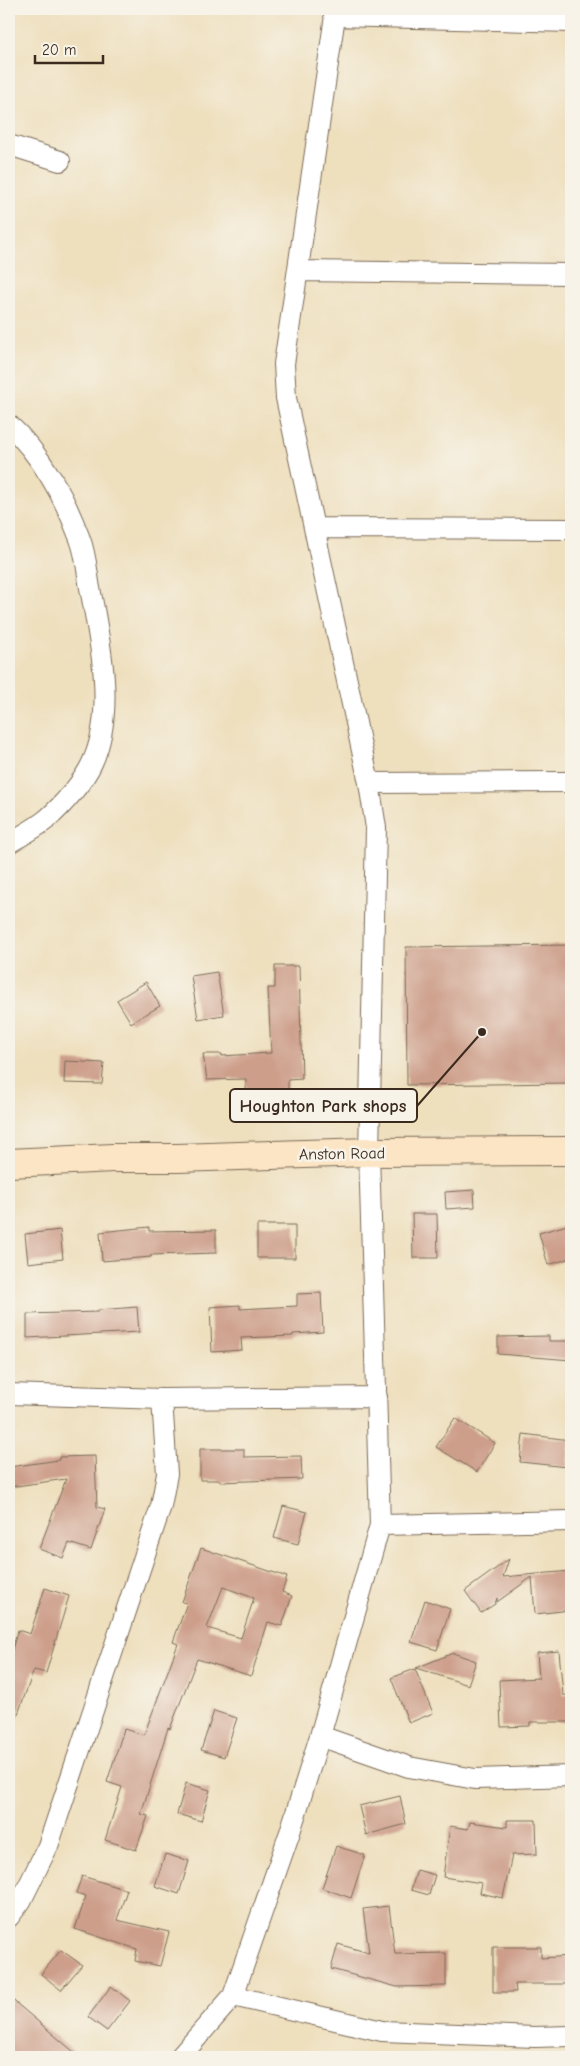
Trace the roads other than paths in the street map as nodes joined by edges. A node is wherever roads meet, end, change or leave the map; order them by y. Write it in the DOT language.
graph roads {
  1 [pos="335,12"];
  2 [pos="571,22"];
  3 [pos="9,145"];
  4 [pos="60,161"];
  5 [pos="298,271"];
  6 [pos="571,274"];
  7 [pos="9,425"];
  8 [pos="314,528"];
  9 [pos="571,529"];
  10 [pos="571,782"];
  11 [pos="369,783"];
  12 [pos="9,843"];
  13 [pos="571,1151"];
  14 [pos="369,1152"];
  15 [pos="9,1163"];
  16 [pos="9,1394"];
  17 [pos="376,1397"];
  18 [pos="162,1399"];
  19 [pos="571,1521"];
  20 [pos="380,1525"];
  21 [pos="320,1736"];
  22 [pos="571,1776"];
  23 [pos="9,1917"];
  24 [pos="233,1996"];
  25 [pos="571,2036"];
  26 [pos="180,2057"];
  1 -- 2 [label="street"];
  1 -- 5 [label="street"];
  3 -- 4 [label="street"];
  5 -- 6 [label="street"];
  5 -- 8 [label="street"];
  7 -- 12 [label="street"];
  8 -- 9 [label="street"];
  8 -- 11 [label="street"];
  10 -- 11 [label="street"];
  11 -- 14 [label="street"];
  13 -- 14 [label="main road, Anston Road"];
  14 -- 15 [label="main road, Anston Road"];
  14 -- 17 [label="street"];
  16 -- 18 [label="street"];
  17 -- 18 [label="street"];
  17 -- 20 [label="street"];
  18 -- 23 [label="street"];
  19 -- 20 [label="street"];
  20 -- 21 [label="street"];
  21 -- 22 [label="street"];
  21 -- 24 [label="street"];
  24 -- 25 [label="street"];
  24 -- 26 [label="street"];
}
